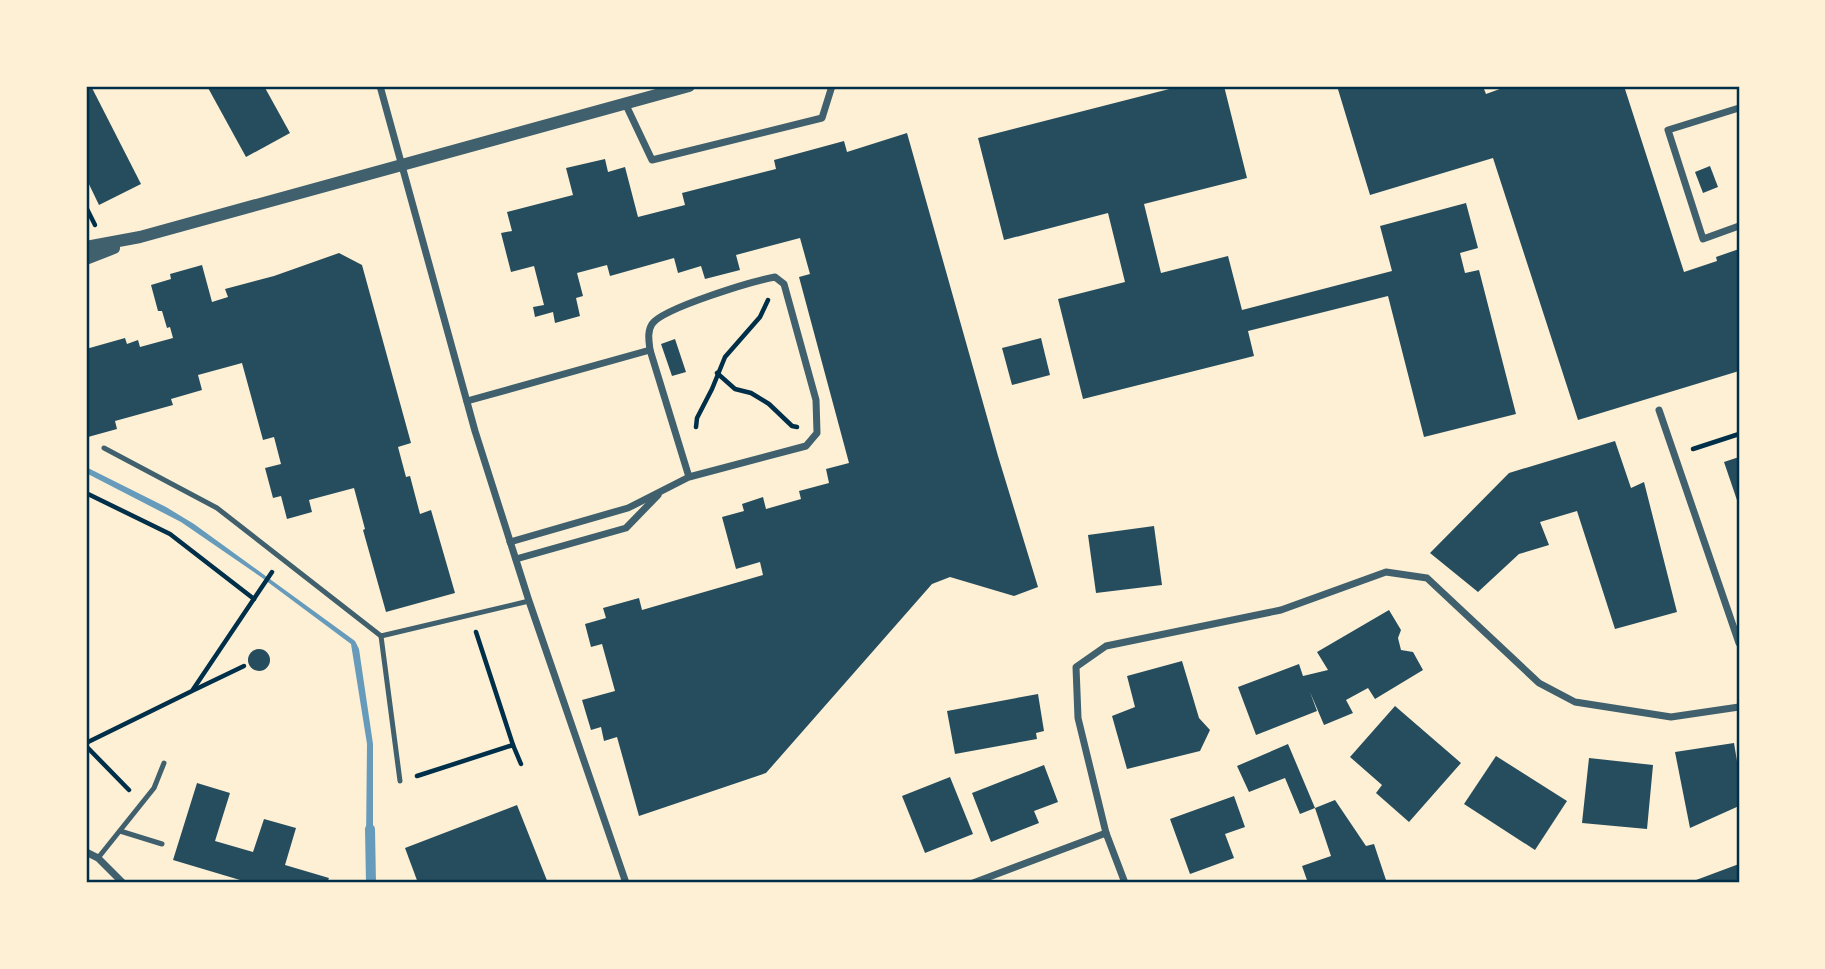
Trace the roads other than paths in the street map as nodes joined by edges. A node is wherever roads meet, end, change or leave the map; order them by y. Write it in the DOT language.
graph roads {
  1 [pos="380,86"];
  2 [pos="689,86"];
  3 [pos="832,86"];
  4 [pos="665,89"];
  5 [pos="625,103"];
  6 [pos="1739,108"];
  7 [pos="402,164"];
  8 [pos="1739,226"];
  9 [pos="140,237"];
  10 [pos="86,247"];
  11 [pos="86,259"];
  12 [pos="650,350"];
  13 [pos="467,401"];
  14 [pos="1658,410"];
  15 [pos="104,448"];
  16 [pos="689,477"];
  17 [pos="664,490"];
  18 [pos="510,542"];
  19 [pos="516,559"];
  20 [pos="529,601"];
  21 [pos="381,636"];
  22 [pos="1739,643"];
  23 [pos="1739,707"];
  24 [pos="164,763"];
  25 [pos="400,781"];
  26 [pos="120,831"];
  27 [pos="1106,832"];
  28 [pos="162,844"];
  29 [pos="86,852"];
  30 [pos="98,858"];
  31 [pos="123,883"];
  32 [pos="626,883"];
  33 [pos="973,883"];
  34 [pos="1125,883"];
  1 -- 7 [label="street"];
  2 -- 4 [label="street"];
  3 -- 5 [label="street"];
  4 -- 5 [label="street"];
  5 -- 7 [label="street"];
  6 -- 8 [label="street"];
  7 -- 9 [label="street"];
  7 -- 13 [label="street"];
  9 -- 10 [label="street"];
  9 -- 11 [label="street"];
  12 -- 13 [label="street"];
  12 -- 16 [label="street"];
  12 -- 16 [label="street"];
  13 -- 18 [label="street"];
  14 -- 22 [label="street"];
  15 -- 21 [label="lane"];
  16 -- 17 [label="street"];
  17 -- 18 [label="street"];
  17 -- 19 [label="street"];
  18 -- 19 [label="street"];
  19 -- 20 [label="street"];
  20 -- 21 [label="lane"];
  20 -- 32 [label="street"];
  21 -- 25 [label="lane"];
  23 -- 27 [label="street"];
  24 -- 26 [label="lane"];
  26 -- 28 [label="lane"];
  26 -- 30 [label="lane"];
  27 -- 33 [label="street"];
  27 -- 34 [label="street"];
  29 -- 30 [label="street"];
  30 -- 31 [label="street"];
}
